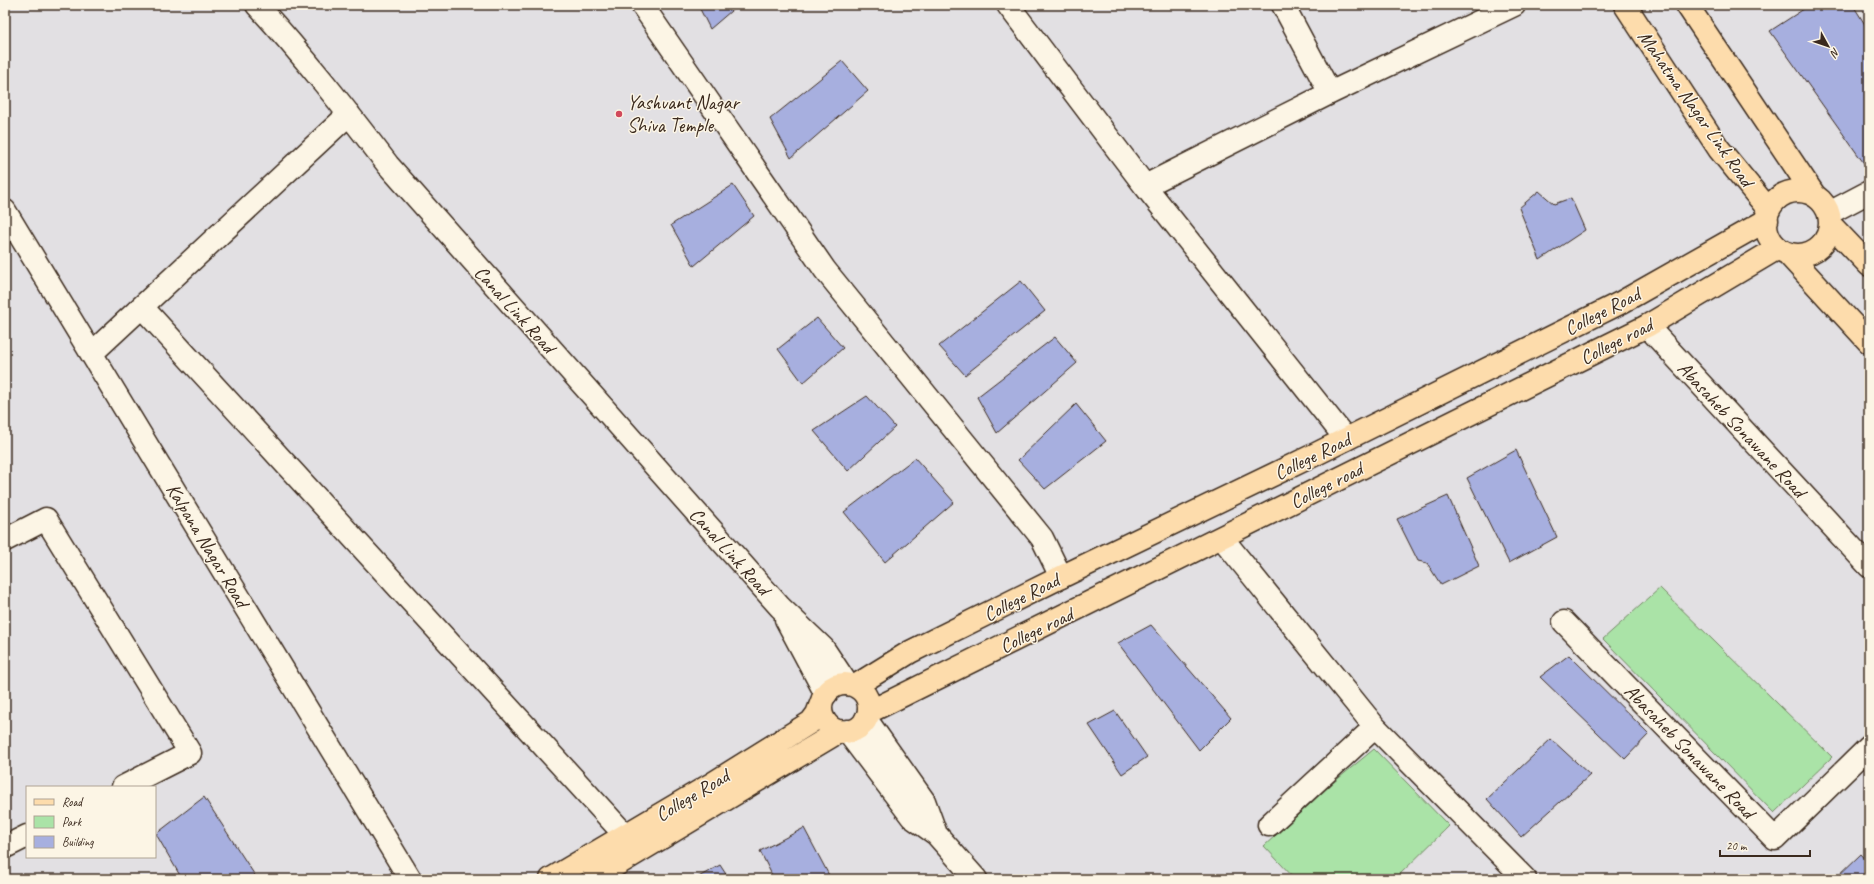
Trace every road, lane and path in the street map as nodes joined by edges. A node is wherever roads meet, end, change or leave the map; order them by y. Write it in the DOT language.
graph roads {
  1 [pos="257,5"];
  2 [pos="642,5"];
  3 [pos="1008,5"];
  4 [pos="1283,5"];
  5 [pos="1514,5"];
  6 [pos="1624,5"];
  7 [pos="1687,5"];
  8 [pos="1330,93"];
  9 [pos="350,114"];
  10 [pos="1145,186"];
  11 [pos="1869,192"];
  12 [pos="1815,196"];
  13 [pos="5,211"];
  14 [pos="1768,215"];
  15 [pos="1829,218"];
  16 [pos="1783,251"];
  17 [pos="1869,265"];
  18 [pos="142,307"];
  19 [pos="1647,326"];
  20 [pos="1869,342"];
  21 [pos="92,353"];
  22 [pos="1346,439"];
  23 [pos="1222,538"];
  24 [pos="5,540"];
  25 [pos="1869,566"];
  26 [pos="1061,577"];
  27 [pos="780,607"];
  28 [pos="1564,622"];
  29 [pos="851,685"];
  30 [pos="824,698"];
  31 [pos="867,716"];
  32 [pos="1375,727"];
  33 [pos="844,731"];
  34 [pos="1869,747"];
  35 [pos="125,786"];
  36 [pos="1270,825"];
  37 [pos="936,834"];
  38 [pos="625,835"];
  39 [pos="26,836"];
  40 [pos="5,847"];
  41 [pos="410,879"];
  42 [pos="551,879"];
  43 [pos="593,879"];
  44 [pos="976,879"];
  45 [pos="1525,879"];
  1 -- 9 [label="street, Canal Link Road"];
  2 -- 26 [label="street"];
  3 -- 10 [label="street"];
  4 -- 8 [label="street"];
  5 -- 8 [label="street"];
  6 -- 14 [label="main road, Mahatma Nagar Link Road"];
  7 -- 12 [label="main road"];
  8 -- 10 [label="street"];
  9 -- 18 [label="street"];
  9 -- 27 [label="street, Canal Link Road"];
  10 -- 22 [label="street"];
  11 -- 15 [label="street"];
  12 -- 14 [label="main road"];
  12 -- 15 [label="main road"];
  13 -- 21 [label="street, Kalpana Nagar Road"];
  14 -- 16 [label="main road"];
  14 -- 22 [label="main road, College Road"];
  15 -- 16 [label="main road"];
  15 -- 17 [label="main road"];
  16 -- 19 [label="main road, College road"];
  16 -- 20 [label="main road"];
  18 -- 21 [label="street"];
  18 -- 38 [label="street"];
  19 -- 23 [label="main road, College road"];
  19 -- 25 [label="street, Abasaheb Sonawane Road"];
  21 -- 41 [label="street, Kalpana Nagar Road"];
  22 -- 26 [label="main road, College Road"];
  23 -- 31 [label="main road, College road"];
  23 -- 32 [label="street"];
  24 -- 35 [label="street"];
  26 -- 29 [label="main road, College Road"];
  27 -- 29 [label="street, Canal Link Road"];
  27 -- 30 [label="street, Canal Link Road"];
  28 -- 34 [label="street, Abasaheb Sonawane Road"];
  29 -- 30 [label="main road"];
  29 -- 31 [label="main road"];
  30 -- 33 [label="main road"];
  30 -- 38 [label="main road, College Road"];
  31 -- 33 [label="main road"];
  31 -- 37 [label="street"];
  32 -- 36 [label="street"];
  32 -- 45 [label="street"];
  33 -- 37 [label="street"];
  33 -- 43 [label="main road, College road"];
  37 -- 44 [label="street"];
  38 -- 42 [label="main road, College Road"];
  39 -- 40 [label="street"];
}
